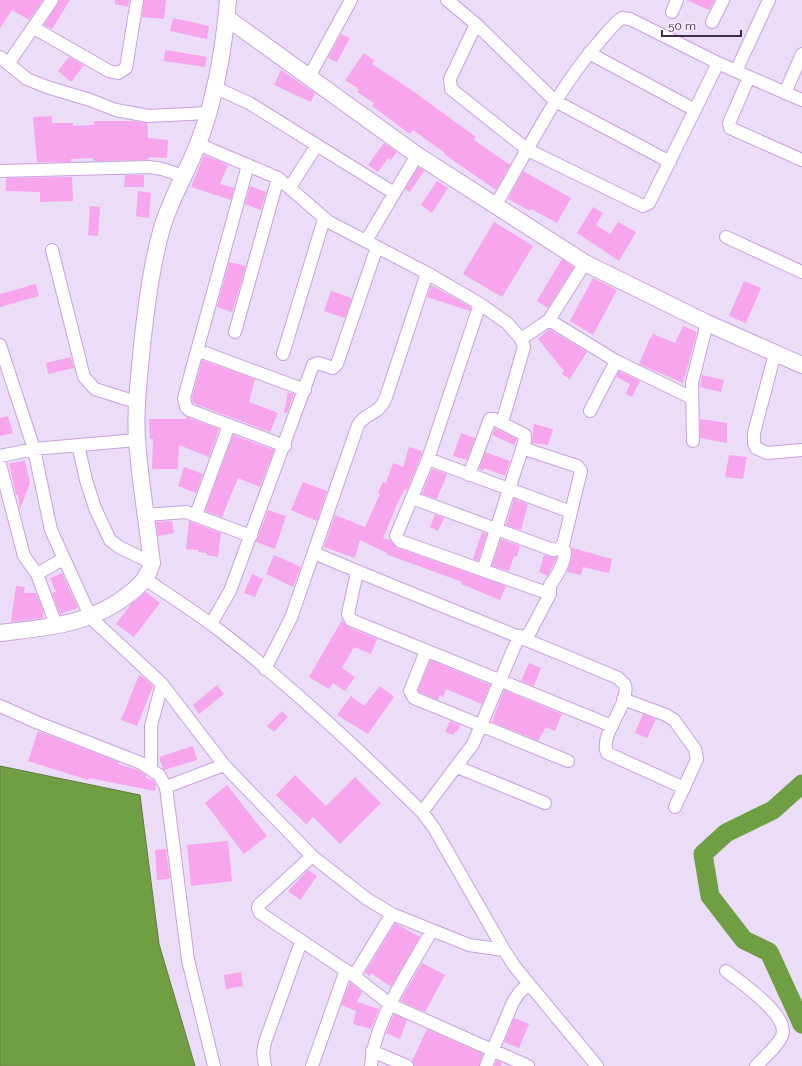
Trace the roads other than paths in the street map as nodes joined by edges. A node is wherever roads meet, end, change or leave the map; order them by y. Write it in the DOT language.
graph roads {
  1 [pos="52,0"];
  2 [pos="136,0"];
  3 [pos="228,0"];
  4 [pos="351,0"];
  5 [pos="447,0"];
  6 [pos="677,0"];
  7 [pos="723,0"];
  8 [pos="769,0"];
  9 [pos="672,12"];
  10 [pos="227,18"];
  11 [pos="712,22"];
  12 [pos="476,24"];
  13 [pos="34,28"];
  14 [pos="589,53"];
  15 [pos="802,54"];
  16 [pos="4,60"];
  17 [pos="718,63"];
  18 [pos="736,71"];
  19 [pos="309,77"];
  20 [pos="749,77"];
  21 [pos="214,87"];
  22 [pos="785,93"];
  23 [pos="555,100"];
  24 [pos="802,100"];
  25 [pos="695,110"];
  26 [pos="208,113"];
  27 [pos="198,144"];
  28 [pos="317,145"];
  29 [pos="528,150"];
  30 [pos="416,155"];
  31 [pos="802,160"];
  32 [pos="670,162"];
  33 [pos="248,165"];
  34 [pos="0,171"];
  35 [pos="183,176"];
  36 [pos="278,178"];
  37 [pos="290,187"];
  38 [pos="394,193"];
  39 [pos="495,206"];
  40 [pos="324,219"];
  41 [pos="726,237"];
  42 [pos="366,241"];
  43 [pos="377,247"];
  44 [pos="52,250"];
  45 [pos="585,263"];
  46 [pos="802,272"];
  47 [pos="427,273"];
  48 [pos="480,304"];
  49 [pos="548,320"];
  50 [pos="707,323"];
  51 [pos="235,332"];
  52 [pos="528,334"];
  53 [pos="0,345"];
  54 [pos="197,350"];
  55 [pos="775,353"];
  56 [pos="283,354"];
  57 [pos="616,361"];
  58 [pos="802,365"];
  59 [pos="304,390"];
  60 [pos="692,398"];
  61 [pos="136,402"];
  62 [pos="590,411"];
  63 [pos="502,423"];
  64 [pos="229,425"];
  65 [pos="137,440"];
  66 [pos="693,441"];
  67 [pos="78,445"];
  68 [pos="285,446"];
  69 [pos="522,448"];
  70 [pos="34,449"];
  71 [pos="802,450"];
  72 [pos="0,456"];
  73 [pos="428,459"];
  74 [pos="0,464"];
  75 [pos="468,475"];
  76 [pos="509,491"];
  77 [pos="412,498"];
  78 [pos="571,512"];
  79 [pos="146,515"];
  80 [pos="196,515"];
  81 [pos="497,528"];
  82 [pos="251,536"];
  83 [pos="565,551"];
  84 [pos="314,553"];
  85 [pos="63,559"];
  86 [pos="152,562"];
  87 [pos="483,570"];
  88 [pos="357,572"];
  89 [pos="37,574"];
  90 [pos="146,579"];
  91 [pos="550,594"];
  92 [pos="91,618"];
  93 [pos="211,624"];
  94 [pos="56,625"];
  95 [pos="0,633"];
  96 [pos="519,636"];
  97 [pos="426,651"];
  98 [pos="265,669"];
  99 [pos="500,682"];
  100 [pos="162,684"];
  101 [pos="623,699"];
  102 [pos="0,706"];
  103 [pos="612,726"];
  104 [pos="482,727"];
  105 [pos="568,761"];
  106 [pos="224,765"];
  107 [pos="457,767"];
  108 [pos="151,769"];
  109 [pos="166,787"];
  110 [pos="684,788"];
  111 [pos="546,803"];
  112 [pos="675,807"];
  113 [pos="422,812"];
  114 [pos="312,856"];
  115 [pos="392,914"];
  116 [pos="432,930"];
  117 [pos="301,942"];
  118 [pos="504,950"];
  119 [pos="726,971"];
  120 [pos="350,973"];
  121 [pos="528,984"];
  122 [pos="391,1005"];
  123 [pos="372,1050"];
  124 [pos="493,1051"];
  125 [pos="214,1066"];
  126 [pos="265,1066"];
  127 [pos="312,1066"];
  128 [pos="371,1066"];
  129 [pos="407,1066"];
  130 [pos="486,1066"];
  131 [pos="528,1066"];
  132 [pos="597,1066"];
  133 [pos="756,1066"];
  1 -- 13 [label="street"];
  2 -- 13 [label="street"];
  3 -- 10 [label="main road"];
  4 -- 19 [label="street"];
  5 -- 12 [label="street"];
  6 -- 9 [label="street"];
  7 -- 11 [label="street"];
  8 -- 18 [label="street"];
  10 -- 19 [label="main road"];
  10 -- 21 [label="main road"];
  12 -- 23 [label="street"];
  12 -- 29 [label="street"];
  13 -- 16 [label="street"];
  14 -- 17 [label="street"];
  14 -- 23 [label="street"];
  14 -- 25 [label="street"];
  15 -- 22 [label="street"];
  16 -- 26 [label="street"];
  17 -- 18 [label="street"];
  17 -- 25 [label="street"];
  18 -- 20 [label="street"];
  19 -- 30 [label="main road"];
  20 -- 22 [label="street"];
  20 -- 31 [label="street"];
  21 -- 26 [label="main road"];
  21 -- 28 [label="street"];
  22 -- 24 [label="street"];
  23 -- 29 [label="street"];
  23 -- 32 [label="street"];
  25 -- 32 [label="street"];
  26 -- 27 [label="main road"];
  27 -- 33 [label="street"];
  27 -- 35 [label="main road"];
  28 -- 37 [label="street"];
  28 -- 38 [label="street"];
  29 -- 32 [label="street"];
  29 -- 39 [label="street"];
  30 -- 38 [label="street"];
  30 -- 39 [label="main road"];
  33 -- 36 [label="street"];
  33 -- 54 [label="street"];
  34 -- 35 [label="street"];
  35 -- 61 [label="main road"];
  36 -- 37 [label="street"];
  36 -- 51 [label="street"];
  37 -- 40 [label="street"];
  38 -- 42 [label="street"];
  39 -- 45 [label="main road"];
  40 -- 42 [label="street"];
  40 -- 56 [label="street"];
  41 -- 46 [label="street"];
  42 -- 43 [label="street"];
  43 -- 47 [label="street"];
  43 -- 59 [label="street"];
  44 -- 61 [label="street"];
  45 -- 49 [label="street"];
  45 -- 50 [label="main road"];
  47 -- 48 [label="street"];
  47 -- 84 [label="street"];
  48 -- 52 [label="street"];
  48 -- 73 [label="street"];
  49 -- 52 [label="street"];
  49 -- 57 [label="street"];
  50 -- 55 [label="main road"];
  50 -- 60 [label="street"];
  52 -- 63 [label="street"];
  53 -- 70 [label="street"];
  54 -- 59 [label="street"];
  54 -- 64 [label="street"];
  55 -- 58 [label="main road"];
  55 -- 71 [label="street"];
  57 -- 60 [label="street"];
  57 -- 62 [label="street"];
  59 -- 68 [label="street"];
  60 -- 66 [label="street"];
  61 -- 65 [label="main road"];
  63 -- 69 [label="street"];
  63 -- 75 [label="street"];
  64 -- 68 [label="street"];
  64 -- 80 [label="street"];
  65 -- 67 [label="street"];
  65 -- 79 [label="main road"];
  67 -- 70 [label="street"];
  67 -- 86 [label="street"];
  68 -- 82 [label="street"];
  69 -- 76 [label="street"];
  69 -- 78 [label="street"];
  70 -- 72 [label="street"];
  70 -- 85 [label="street"];
  73 -- 75 [label="street"];
  73 -- 77 [label="street"];
  74 -- 89 [label="street"];
  75 -- 76 [label="street"];
  76 -- 78 [label="street"];
  76 -- 81 [label="street"];
  77 -- 81 [label="street"];
  77 -- 87 [label="street"];
  78 -- 81 [label="street"];
  79 -- 80 [label="street"];
  79 -- 86 [label="main road"];
  80 -- 82 [label="street"];
  81 -- 87 [label="street"];
  82 -- 93 [label="street"];
  83 -- 91 [label="street"];
  84 -- 88 [label="street"];
  84 -- 98 [label="street"];
  85 -- 89 [label="street"];
  85 -- 92 [label="street"];
  86 -- 90 [label="main road"];
  87 -- 91 [label="street"];
  88 -- 96 [label="street"];
  88 -- 97 [label="street"];
  89 -- 94 [label="street"];
  90 -- 92 [label="main road"];
  90 -- 93 [label="street"];
  91 -- 96 [label="street"];
  92 -- 94 [label="main road"];
  92 -- 100 [label="street"];
  93 -- 98 [label="street"];
  94 -- 95 [label="main road"];
  96 -- 99 [label="street"];
  96 -- 101 [label="street"];
  97 -- 99 [label="street"];
  97 -- 104 [label="street"];
  98 -- 113 [label="street"];
  99 -- 103 [label="street"];
  99 -- 104 [label="street"];
  100 -- 106 [label="street"];
  100 -- 108 [label="street"];
  101 -- 103 [label="street"];
  101 -- 110 [label="street"];
  102 -- 108 [label="street"];
  103 -- 110 [label="street"];
  104 -- 105 [label="street"];
  104 -- 107 [label="street"];
  106 -- 109 [label="street"];
  106 -- 114 [label="street"];
  107 -- 111 [label="street"];
  107 -- 113 [label="street"];
  108 -- 109 [label="street"];
  109 -- 125 [label="street"];
  110 -- 112 [label="street"];
  113 -- 118 [label="street"];
  114 -- 115 [label="street"];
  114 -- 117 [label="street"];
  115 -- 116 [label="street"];
  115 -- 120 [label="street"];
  116 -- 118 [label="street"];
  116 -- 122 [label="street"];
  117 -- 120 [label="street"];
  117 -- 126 [label="street"];
  118 -- 121 [label="street"];
  119 -- 133 [label="street"];
  120 -- 122 [label="street"];
  120 -- 127 [label="street"];
  121 -- 124 [label="street"];
  121 -- 132 [label="street"];
  122 -- 123 [label="street"];
  122 -- 124 [label="street"];
  123 -- 128 [label="street"];
  123 -- 129 [label="street"];
  124 -- 130 [label="street"];
  124 -- 131 [label="street"];
}
